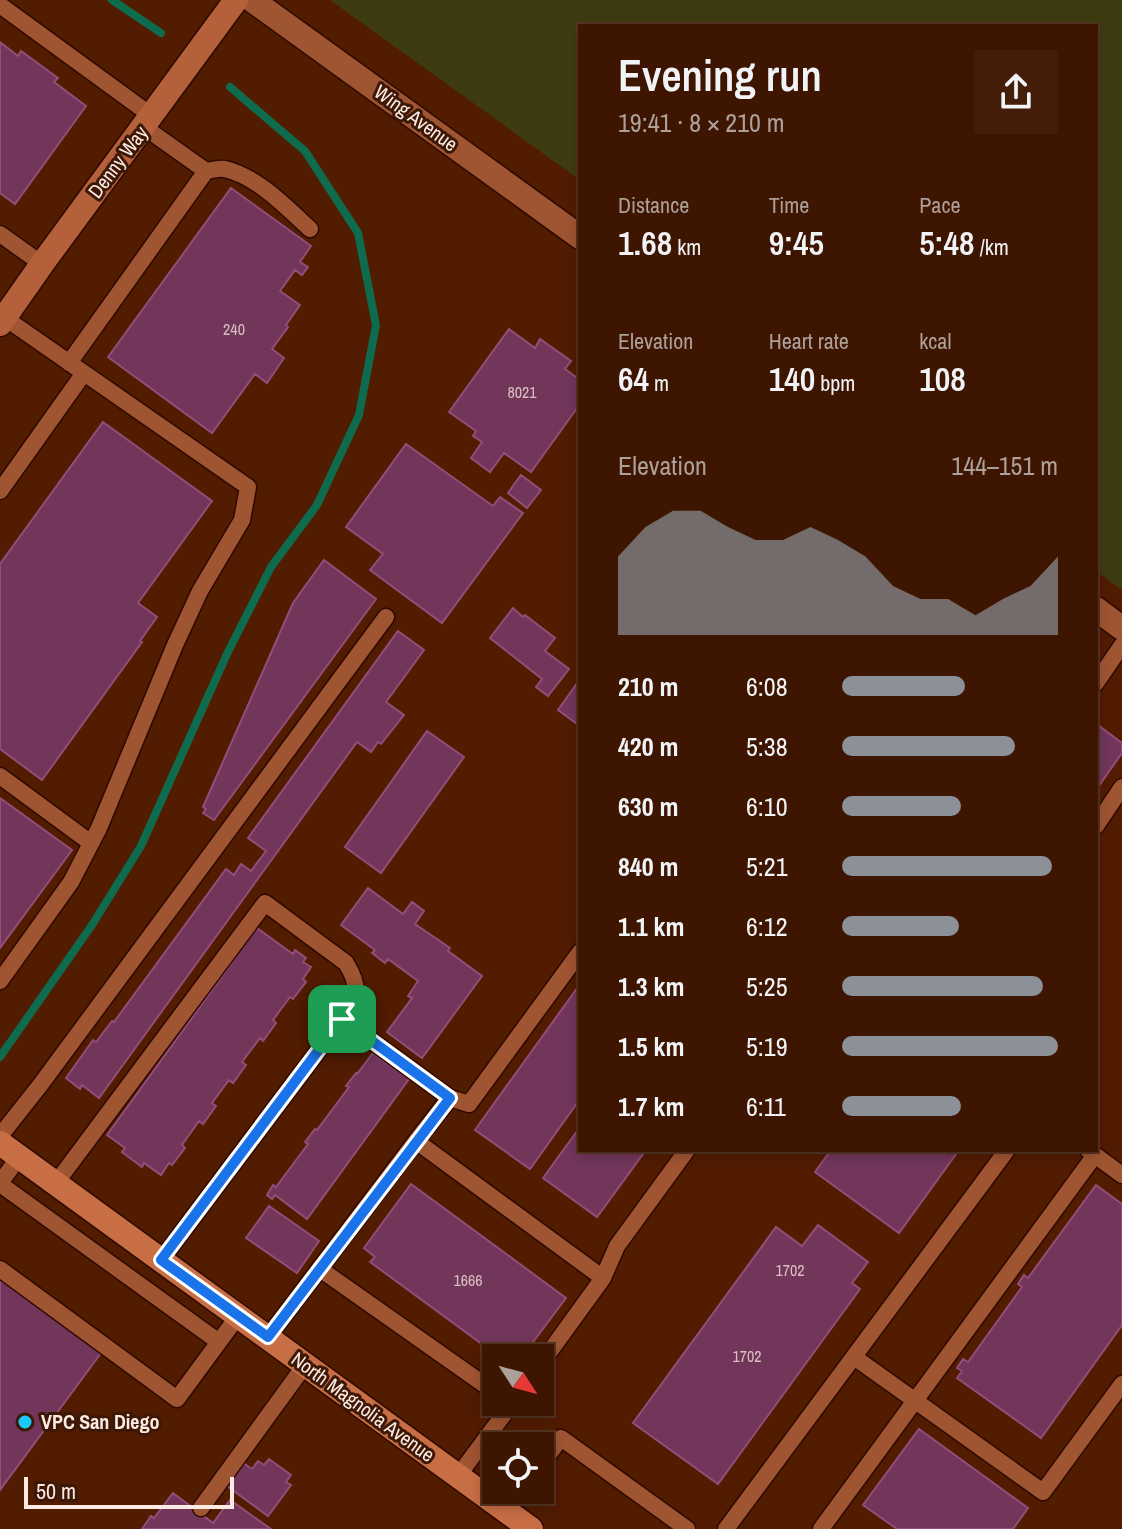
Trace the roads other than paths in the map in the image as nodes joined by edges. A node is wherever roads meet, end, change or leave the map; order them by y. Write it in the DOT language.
graph roads {
  1 [pos="236,0"];
  2 [pos="252,0"];
  3 [pos="0,5"];
  4 [pos="148,121"];
  5 [pos="206,171"];
  6 [pos="310,229"];
  7 [pos="0,234"];
  8 [pos="578,236"];
  9 [pos="42,264"];
  10 [pos="2,321"];
  11 [pos="69,363"];
  12 [pos="84,373"];
  13 [pos="0,491"];
  14 [pos="1098,610"];
  15 [pos="386,617"];
  16 [pos="1122,628"];
  17 [pos="1122,645"];
  18 [pos="1098,680"];
  19 [pos="0,776"];
  20 [pos="1122,787"];
  21 [pos="1098,823"];
  22 [pos="91,843"];
  23 [pos="578,955"];
  24 [pos="0,981"];
  25 [pos="342,1019"];
  26 [pos="450,1098"];
  27 [pos="0,1136"];
  28 [pos="416,1141"];
  29 [pos="9,1150"];
  30 [pos="686,1152"];
  31 [pos="1006,1152"];
  32 [pos="1092,1152"];
  33 [pos="1122,1175"];
  34 [pos="56,1183"];
  35 [pos="0,1184"];
  36 [pos="161,1260"];
  37 [pos="0,1269"];
  38 [pos="320,1269"];
  39 [pos="603,1278"];
  40 [pos="238,1316"];
  41 [pos="268,1337"];
  42 [pos="219,1342"];
  43 [pos="554,1346"];
  44 [pos="854,1357"];
  45 [pos="305,1365"];
  46 [pos="482,1383"];
  47 [pos="1122,1384"];
  48 [pos="916,1401"];
  49 [pos="502,1416"];
  50 [pos="554,1447"];
  51 [pos="458,1476"];
  52 [pos="511,1504"];
  53 [pos="201,1508"];
  54 [pos="506,1511"];
  55 [pos="531,1529"];
  56 [pos="687,1529"];
  57 [pos="726,1529"];
  58 [pos="821,1529"];
  1 -- 4 [label="street, Denny Way"];
  2 -- 8 [label="street, Wing Avenue"];
  3 -- 4 [label="lane"];
  4 -- 5 [label="lane"];
  4 -- 9 [label="street, Denny Way"];
  5 -- 6 [label="lane"];
  5 -- 11 [label="lane"];
  7 -- 9 [label="lane"];
  9 -- 10 [label="street, Denny Way"];
  10 -- 11 [label="lane"];
  11 -- 12 [label="lane"];
  12 -- 13 [label="lane"];
  12 -- 22 [label="lane"];
  14 -- 16 [label="street"];
  15 -- 27 [label="lane"];
  17 -- 18 [label="lane"];
  19 -- 22 [label="lane"];
  20 -- 21 [label="lane"];
  22 -- 24 [label="lane"];
  23 -- 26 [label="lane"];
  25 -- 26 [label="lane"];
  25 -- 34 [label="lane"];
  25 -- 36 [label="lane"];
  26 -- 28 [label="lane"];
  28 -- 38 [label="lane"];
  28 -- 39 [label="lane"];
  29 -- 34 [label="main road, North Magnolia Avenue"];
  29 -- 35 [label="lane"];
  30 -- 39 [label="lane"];
  31 -- 44 [label="lane"];
  32 -- 33 [label="lane"];
  32 -- 48 [label="lane"];
  34 -- 36 [label="main road, North Magnolia Avenue"];
  35 -- 42 [label="lane"];
  36 -- 40 [label="main road, North Magnolia Avenue"];
  37 -- 42 [label="lane"];
  38 -- 41 [label="lane"];
  38 -- 46 [label="lane"];
  39 -- 43 [label="lane"];
  40 -- 41 [label="main road, North Magnolia Avenue"];
  40 -- 42 [label="lane"];
  41 -- 45 [label="main road, North Magnolia Avenue"];
  44 -- 48 [label="lane"];
  44 -- 57 [label="lane"];
  45 -- 51 [label="main road, North Magnolia Avenue"];
  45 -- 53 [label="lane"];
  47 -- 48 [label="lane"];
  48 -- 58 [label="lane"];
  49 -- 51 [label="lane"];
  50 -- 56 [label="lane"];
  51 -- 54 [label="main road, North Magnolia Avenue"];
  52 -- 54 [label="lane"];
  54 -- 55 [label="main road, North Magnolia Avenue"];
}
